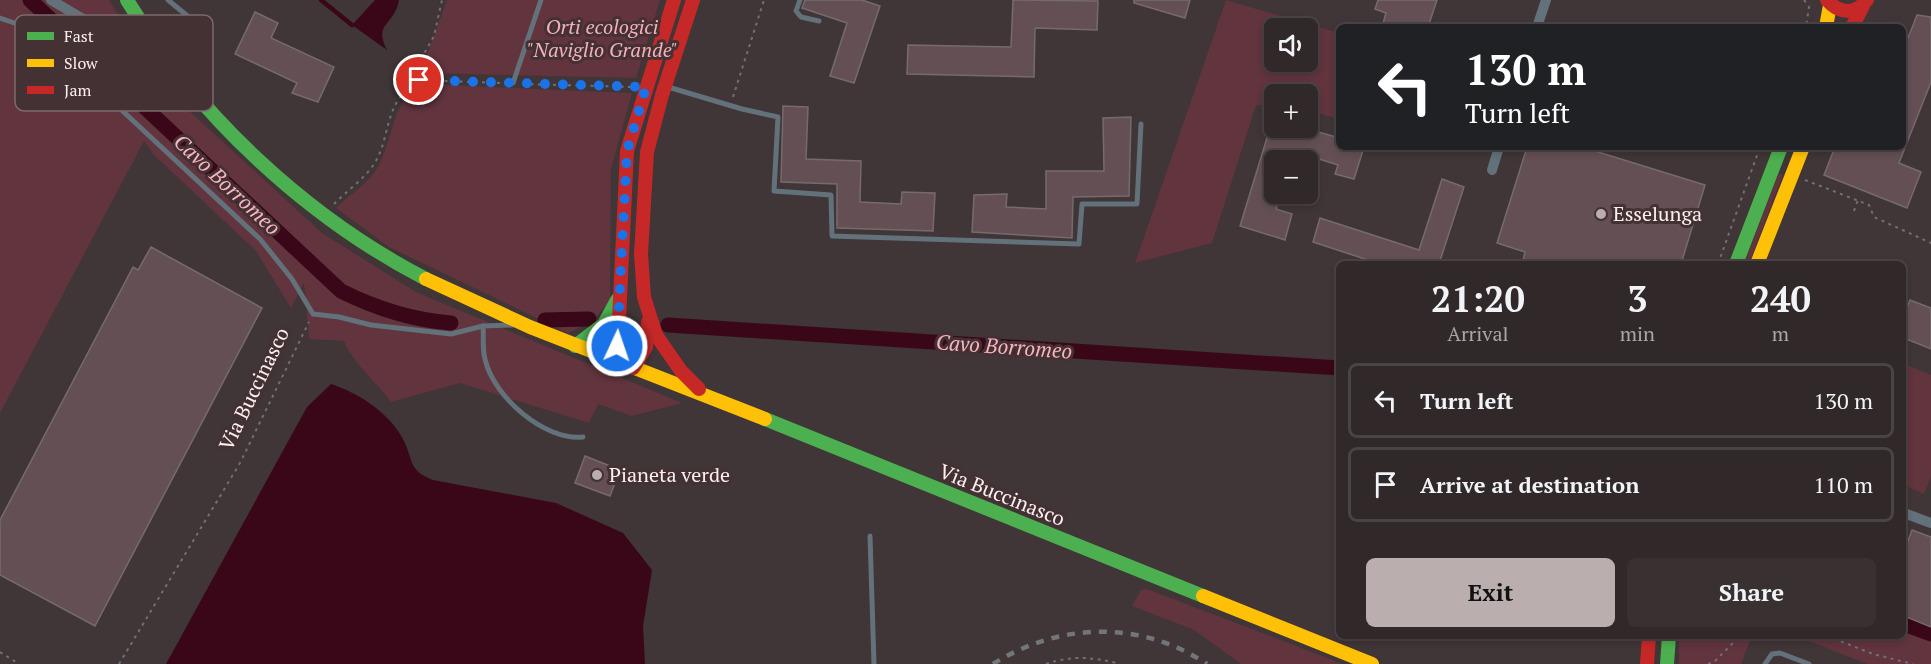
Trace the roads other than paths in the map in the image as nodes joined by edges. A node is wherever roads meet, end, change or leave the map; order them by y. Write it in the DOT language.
graph roads {
  1 [pos="51,0"];
  2 [pos="127,0"];
  3 [pos="168,0"];
  4 [pos="541,0"];
  5 [pos="674,0"];
  6 [pos="693,0"];
  7 [pos="800,0"];
  8 [pos="1546,0"];
  9 [pos="1828,2"];
  10 [pos="1865,3"];
  11 [pos="76,15"];
  12 [pos="137,15"];
  13 [pos="186,15"];
  14 [pos="0,18"];
  15 [pos="819,21"];
  16 [pos="15,23"];
  17 [pos="1538,24"];
  18 [pos="1826,24"];
  19 [pos="1854,24"];
  20 [pos="513,83"];
  21 [pos="666,86"];
  22 [pos="122,111"];
  23 [pos="212,111"];
  24 [pos="1141,124"];
  25 [pos="1498,150"];
  26 [pos="1779,150"];
  27 [pos="1802,150"];
  28 [pos="1492,170"];
  29 [pos="1737,261"];
  30 [pos="1758,261"];
  31 [pos="619,295"];
  32 [pos="648,315"];
  33 [pos="524,324"];
  34 [pos="483,326"];
  35 [pos="575,346"];
  36 [pos="616,362"];
  37 [pos="633,368"];
  38 [pos="706,394"];
  39 [pos="583,436"];
  40 [pos="1906,514"];
  41 [pos="1931,523"];
  42 [pos="870,536"];
  43 [pos="1649,639"];
  44 [pos="1669,639"];
  45 [pos="874,664"];
  46 [pos="1372,664"];
  47 [pos="1647,664"];
  48 [pos="1667,664"];
  49 [pos="1765,664"];
  50 [pos="1809,664"];
  1 -- 11 [label="street"];
  2 -- 12 [label="main road, Via Buccinasco"];
  3 -- 13 [label="lane"];
  4 -- 20 [label="lane"];
  5 -- 31 [label="main road"];
  6 -- 21 [label="main road"];
  7 -- 15 [label="lane"];
  8 -- 17 [label="street"];
  9 -- 10 [label="main road"];
  9 -- 18 [label="main road"];
  10 -- 19 [label="main road"];
  14 -- 16 [label="lane, Via Buccinasco"];
  21 -- 24 [label="lane"];
  21 -- 32 [label="main road"];
  22 -- 34 [label="lane, Via Buccinasco"];
  23 -- 33 [label="main road, Via Buccinasco"];
  25 -- 28 [label="street"];
  26 -- 29 [label="main road"];
  27 -- 30 [label="main road"];
  31 -- 35 [label="main road"];
  31 -- 36 [label="main road"];
  32 -- 37 [label="main road"];
  32 -- 38 [label="main road"];
  33 -- 34 [label="lane, Via Buccinasco"];
  33 -- 35 [label="main road, Via Buccinasco"];
  34 -- 39 [label="lane"];
  35 -- 36 [label="main road, Via Buccinasco"];
  36 -- 37 [label="main road, Via Buccinasco"];
  37 -- 38 [label="main road, Via Buccinasco"];
  38 -- 46 [label="main road, Via Buccinasco"];
  40 -- 41 [label="street"];
  42 -- 45 [label="lane"];
  43 -- 47 [label="main road"];
  44 -- 48 [label="main road"];
  49 -- 50 [label="lane"];
}
